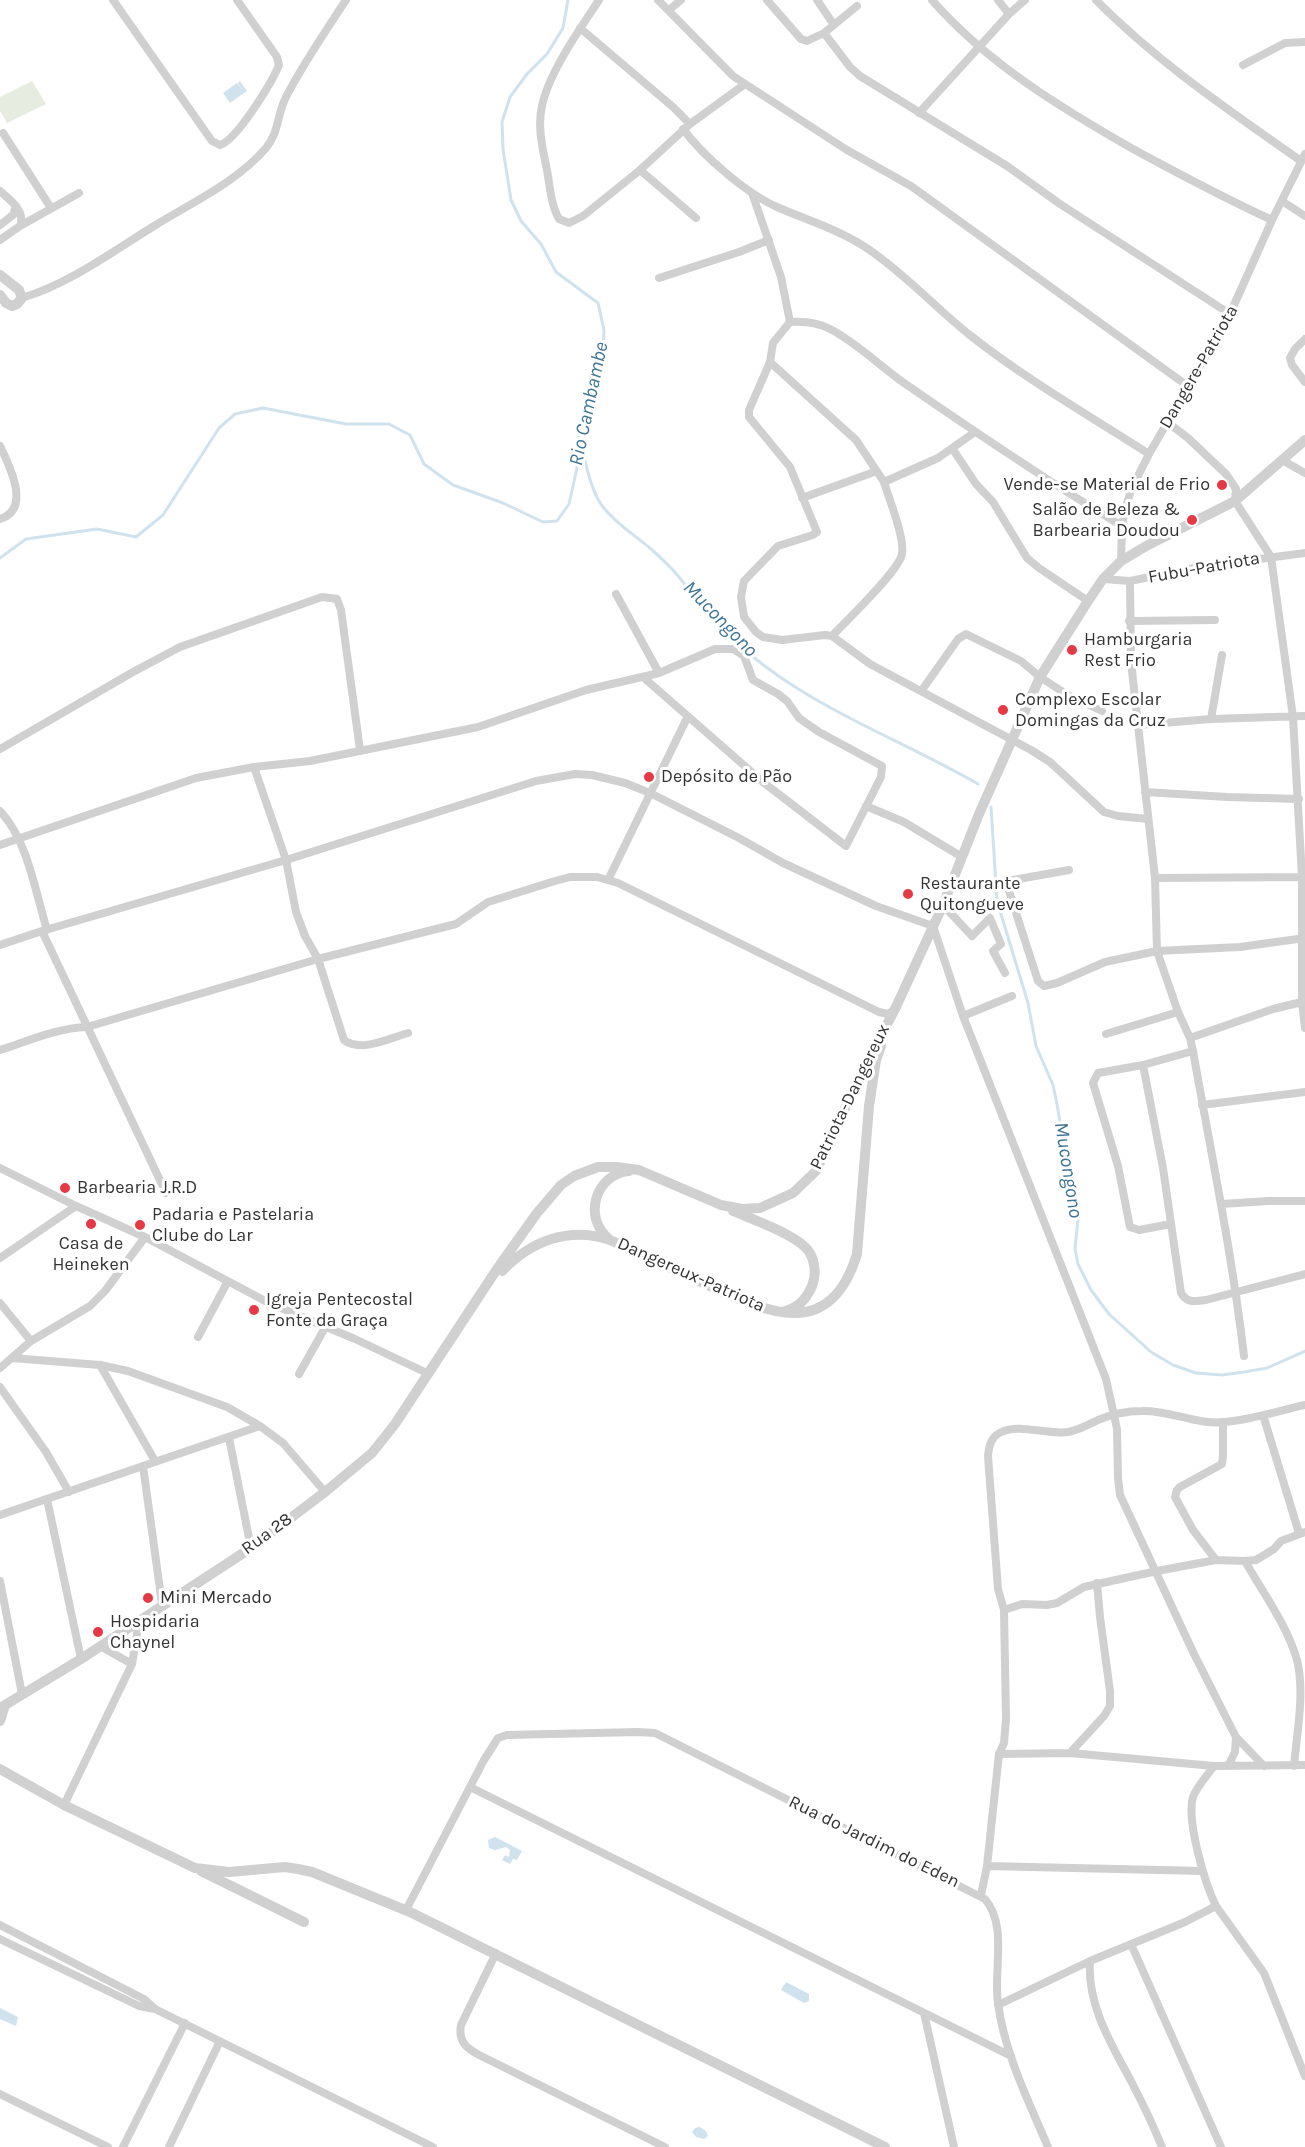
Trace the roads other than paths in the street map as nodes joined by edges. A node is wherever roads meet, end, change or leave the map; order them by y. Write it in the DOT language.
graph roads {
  1 [pos="113,0"];
  2 [pos="237,0"];
  3 [pos="346,0"];
  4 [pos="599,0"];
  5 [pos="658,0"];
  6 [pos="681,0"];
  7 [pos="767,0"];
  8 [pos="817,0"];
  9 [pos="932,0"];
  10 [pos="998,0"];
  11 [pos="1025,0"];
  12 [pos="1096,0"];
  13 [pos="857,6"];
  14 [pos="669,10"];
  15 [pos="1009,14"];
  16 [pos="834,24"];
  17 [pos="580,28"];
  18 [pos="824,33"];
  19 [pos="1305,42"];
  20 [pos="981,47"];
  21 [pos="1243,65"];
  22 [pos="745,84"];
  23 [pos="919,113"];
  24 [pos="687,127"];
  25 [pos="3,133"];
  26 [pos="1303,158"];
  27 [pos="640,170"];
  28 [pos="0,190"];
  29 [pos="752,192"];
  30 [pos="79,193"];
  31 [pos="1282,201"];
  32 [pos="16,206"];
  33 [pos="51,208"];
  34 [pos="1305,216"];
  35 [pos="696,218"];
  36 [pos="1272,220"];
  37 [pos="0,225"];
  38 [pos="20,226"];
  39 [pos="1,237"];
  40 [pos="769,240"];
  41 [pos="0,275"];
  42 [pos="659,278"];
  43 [pos="22,298"];
  44 [pos="2,302"];
  45 [pos="1230,314"];
  46 [pos="790,322"];
  47 [pos="1305,339"];
  48 [pos="771,362"];
  49 [pos="1305,382"];
  50 [pos="1189,387"];
  51 [pos="1167,423"];
  52 [pos="975,432"];
  53 [pos="1305,440"];
  54 [pos="0,446"];
  55 [pos="952,448"];
  56 [pos="1149,454"];
  57 [pos="1282,460"];
  58 [pos="877,471"];
  59 [pos="1305,473"];
  60 [pos="884,482"];
  61 [pos="802,498"];
  62 [pos="1235,501"];
  63 [pos="0,519"];
  64 [pos="1122,526"];
  65 [pos="1305,553"];
  66 [pos="1271,557"];
  67 [pos="1121,561"];
  68 [pos="1103,579"];
  69 [pos="1130,581"];
  70 [pos="616,594"];
  71 [pos="1088,601"];
  72 [pos="1215,620"];
  73 [pos="1130,621"];
  74 [pos="832,636"];
  75 [pos="1222,655"];
  76 [pos="659,673"];
  77 [pos="643,677"];
  78 [pos="1040,677"];
  79 [pos="922,690"];
  80 [pos="1102,711"];
  81 [pos="688,716"];
  82 [pos="1305,716"];
  83 [pos="1293,717"];
  84 [pos="1211,719"];
  85 [pos="1139,725"];
  86 [pos="1012,741"];
  87 [pos="0,749"];
  88 [pos="360,750"];
  89 [pos="254,767"];
  90 [pos="1145,792"];
  91 [pos="650,793"];
  92 [pos="1299,799"];
  93 [pos="866,806"];
  94 [pos="0,811"];
  95 [pos="1148,819"];
  96 [pos="20,840"];
  97 [pos="0,845"];
  98 [pos="962,857"];
  99 [pos="286,860"];
  100 [pos="1069,870"];
  101 [pos="1304,877"];
  102 [pos="1155,878"];
  103 [pos="608,880"];
  104 [pos="943,905"];
  105 [pos="933,926"];
  106 [pos="44,931"];
  107 [pos="1304,938"];
  108 [pos="0,945"];
  109 [pos="1157,951"];
  110 [pos="318,959"];
  111 [pos="1005,973"];
  112 [pos="1012,996"];
  113 [pos="1302,1002"];
  114 [pos="892,1011"];
  115 [pos="1178,1012"];
  116 [pos="963,1017"];
  117 [pos="87,1027"];
  118 [pos="1305,1028"];
  119 [pos="408,1033"];
  120 [pos="1106,1034"];
  121 [pos="1190,1038"];
  122 [pos="0,1050"];
  123 [pos="1193,1051"];
  124 [pos="1143,1065"];
  125 [pos="1305,1092"];
  126 [pos="1202,1105"];
  127 [pos="0,1168"];
  128 [pos="639,1170"];
  129 [pos="166,1193"];
  130 [pos="1305,1201"];
  131 [pos="1222,1204"];
  132 [pos="721,1205"];
  133 [pos="76,1206"];
  134 [pos="1171,1224"];
  135 [pos="145,1237"];
  136 [pos="610,1240"];
  137 [pos="0,1258"];
  138 [pos="1305,1274"];
  139 [pos="228,1281"];
  140 [pos="483,1291"];
  141 [pos="1236,1294"];
  142 [pos="0,1303"];
  143 [pos="776,1312"];
  144 [pos="326,1326"];
  145 [pos="198,1337"];
  146 [pos="31,1341"];
  147 [pos="1244,1356"];
  148 [pos="12,1358"];
  149 [pos="100,1365"];
  150 [pos="0,1368"];
  151 [pos="298,1374"];
  152 [pos="429,1374"];
  153 [pos="0,1387"];
  154 [pos="1305,1405"];
  155 [pos="1114,1414"];
  156 [pos="1263,1415"];
  157 [pos="1223,1422"];
  158 [pos="260,1426"];
  159 [pos="229,1438"];
  160 [pos="155,1461"];
  161 [pos="143,1466"];
  162 [pos="69,1492"];
  163 [pos="325,1492"];
  164 [pos="47,1499"];
  165 [pos="0,1515"];
  166 [pos="1302,1532"];
  167 [pos="250,1548"];
  168 [pos="1216,1560"];
  169 [pos="1245,1562"];
  170 [pos="1157,1571"];
  171 [pos="0,1581"];
  172 [pos="1097,1583"];
  173 [pos="162,1604"];
  174 [pos="1004,1610"];
  175 [pos="3,1616"];
  176 [pos="139,1621"];
  177 [pos="100,1646"];
  178 [pos="81,1659"];
  179 [pos="132,1664"];
  180 [pos="22,1694"];
  181 [pos="2,1706"];
  182 [pos="0,1721"];
  183 [pos="1236,1737"];
  184 [pos="1070,1753"];
  185 [pos="999,1754"];
  186 [pos="1305,1765"];
  187 [pos="1214,1766"];
  188 [pos="1228,1766"];
  189 [pos="1264,1766"];
  190 [pos="1294,1766"];
  191 [pos="0,1769"];
  192 [pos="470,1787"];
  193 [pos="63,1805"];
  194 [pos="987,1866"];
  195 [pos="195,1868"];
  196 [pos="240,1871"];
  197 [pos="1203,1871"];
  198 [pos="238,1891"];
  199 [pos="981,1895"];
  200 [pos="1216,1906"];
  201 [pos="406,1910"];
  202 [pos="304,1922"];
  203 [pos="0,1925"];
  204 [pos="0,1939"];
  205 [pos="1131,1944"];
  206 [pos="496,1953"];
  207 [pos="1090,1961"];
  208 [pos="998,2005"];
  209 [pos="155,2009"];
  210 [pos="924,2013"];
  211 [pos="185,2024"];
  212 [pos="220,2041"];
  213 [pos="1011,2056"];
  214 [pos="1305,2076"];
  215 [pos="0,2094"];
  216 [pos="108,2147"];
  217 [pos="123,2147"];
  218 [pos="169,2147"];
  219 [pos="434,2147"];
  220 [pos="665,2147"];
  221 [pos="885,2147"];
  222 [pos="954,2147"];
  223 [pos="1048,2147"];
  224 [pos="1162,2147"];
  225 [pos="1221,2147"];
  1 -- 2 [label="street"];
  3 -- 43 [label="street"];
  4 -- 17 [label="street"];
  5 -- 14 [label="street"];
  6 -- 14 [label="street"];
  7 -- 18 [label="street"];
  8 -- 16 [label="street"];
  9 -- 20 [label="street"];
  10 -- 15 [label="street"];
  11 -- 15 [label="street"];
  12 -- 26 [label="street"];
  13 -- 16 [label="street"];
  14 -- 22 [label="street"];
  15 -- 20 [label="street"];
  16 -- 18 [label="street"];
  17 -- 24 [label="street"];
  17 -- 27 [label="street"];
  18 -- 23 [label="street"];
  19 -- 21 [label="street"];
  20 -- 23 [label="street"];
  20 -- 36 [label="street"];
  22 -- 24 [label="street"];
  22 -- 50 [label="street"];
  23 -- 45 [label="street"];
  24 -- 27 [label="street"];
  24 -- 29 [label="street"];
  25 -- 33 [label="street"];
  26 -- 31 [label="street, Dangere-Patriota"];
  27 -- 35 [label="street"];
  28 -- 32 [label="street"];
  29 -- 40 [label="street"];
  29 -- 56 [label="street"];
  30 -- 33 [label="street"];
  31 -- 34 [label="street"];
  31 -- 36 [label="street, Dangere-Patriota"];
  32 -- 37 [label="street"];
  32 -- 38 [label="street"];
  33 -- 38 [label="street"];
  36 -- 45 [label="street, Dangere-Patriota"];
  38 -- 39 [label="street"];
  40 -- 42 [label="street"];
  40 -- 46 [label="street"];
  41 -- 43 [label="street"];
  43 -- 44 [label="street"];
  45 -- 50 [label="street, Dangere-Patriota"];
  46 -- 48 [label="street"];
  46 -- 52 [label="street"];
  47 -- 49 [label="street"];
  48 -- 58 [label="street"];
  48 -- 61 [label="street"];
  50 -- 51 [label="street, Dangere-Patriota"];
  51 -- 56 [label="street, Dangere-Patriota"];
  51 -- 62 [label="street"];
  52 -- 55 [label="street"];
  52 -- 64 [label="street"];
  53 -- 57 [label="street"];
  54 -- 63 [label="street"];
  55 -- 60 [label="street"];
  55 -- 71 [label="street"];
  56 -- 64 [label="street, Dangere-Patriota"];
  57 -- 59 [label="street"];
  57 -- 62 [label="street"];
  58 -- 60 [label="street"];
  58 -- 61 [label="street"];
  60 -- 74 [label="street"];
  61 -- 74 [label="street"];
  62 -- 66 [label="street"];
  62 -- 67 [label="street"];
  64 -- 67 [label="street, Dangere-Patriota"];
  65 -- 66 [label="street, Fubu-Patriota"];
  66 -- 69 [label="street, Fubu-Patriota"];
  66 -- 83 [label="street"];
  67 -- 68 [label="street"];
  68 -- 69 [label="street, Fubu-Patriota"];
  68 -- 71 [label="street"];
  69 -- 73 [label="street"];
  70 -- 76 [label="street"];
  71 -- 78 [label="street"];
  72 -- 73 [label="street"];
  73 -- 85 [label="street"];
  74 -- 79 [label="street"];
  75 -- 84 [label="street"];
  76 -- 77 [label="street"];
  76 -- 93 [label="street"];
  77 -- 81 [label="street"];
  77 -- 88 [label="street"];
  78 -- 79 [label="street"];
  78 -- 80 [label="street"];
  78 -- 86 [label="street"];
  79 -- 86 [label="street"];
  81 -- 91 [label="street"];
  81 -- 93 [label="street"];
  82 -- 83 [label="street"];
  83 -- 84 [label="street"];
  83 -- 92 [label="street"];
  84 -- 85 [label="street"];
  85 -- 90 [label="street"];
  86 -- 95 [label="street"];
  86 -- 98 [label="street"];
  87 -- 88 [label="street"];
  88 -- 89 [label="street"];
  89 -- 96 [label="street"];
  89 -- 99 [label="street"];
  90 -- 92 [label="street"];
  90 -- 95 [label="street"];
  91 -- 99 [label="street"];
  91 -- 103 [label="street"];
  91 -- 105 [label="street"];
  92 -- 101 [label="street"];
  93 -- 98 [label="street"];
  94 -- 96 [label="street"];
  95 -- 102 [label="street"];
  96 -- 97 [label="street"];
  96 -- 106 [label="street"];
  98 -- 104 [label="street"];
  99 -- 106 [label="street"];
  99 -- 110 [label="street"];
  100 -- 109 [label="street"];
  101 -- 102 [label="street"];
  101 -- 107 [label="street"];
  102 -- 109 [label="street"];
  103 -- 110 [label="street"];
  103 -- 114 [label="street"];
  104 -- 105 [label="street"];
  104 -- 111 [label="street"];
  105 -- 114 [label="street"];
  105 -- 116 [label="street"];
  106 -- 108 [label="street"];
  106 -- 117 [label="street"];
  107 -- 109 [label="street"];
  107 -- 113 [label="street"];
  109 -- 115 [label="street"];
  110 -- 117 [label="street"];
  110 -- 119 [label="street"];
  112 -- 116 [label="street"];
  113 -- 118 [label="street"];
  113 -- 121 [label="street"];
  114 -- 132 [label="street, Patriota-Dangereux"];
  114 -- 143 [label="street, Dangereux-Patriota"];
  115 -- 120 [label="street"];
  115 -- 121 [label="street"];
  116 -- 155 [label="street"];
  117 -- 122 [label="street"];
  117 -- 129 [label="street"];
  121 -- 123 [label="street"];
  123 -- 124 [label="street"];
  123 -- 126 [label="street"];
  124 -- 134 [label="street"];
  124 -- 134 [label="street"];
  125 -- 126 [label="street"];
  126 -- 131 [label="street"];
  127 -- 133 [label="street"];
  128 -- 132 [label="street, Patriota-Dangereux"];
  128 -- 136 [label="street"];
  128 -- 140 [label="street, Patriota-Dangereux"];
  130 -- 131 [label="street"];
  131 -- 141 [label="street"];
  132 -- 143 [label="street"];
  133 -- 135 [label="street"];
  133 -- 137 [label="street"];
  134 -- 141 [label="street"];
  135 -- 139 [label="street"];
  135 -- 146 [label="street"];
  136 -- 140 [label="street, Dangereux-Patriota"];
  136 -- 143 [label="street, Dangereux-Patriota"];
  138 -- 141 [label="street"];
  139 -- 144 [label="street"];
  139 -- 145 [label="street"];
  140 -- 152 [label="street, Rua 28"];
  141 -- 147 [label="street"];
  142 -- 146 [label="street"];
  144 -- 151 [label="street"];
  144 -- 152 [label="street"];
  146 -- 148 [label="street"];
  148 -- 149 [label="street"];
  148 -- 150 [label="street"];
  149 -- 158 [label="street"];
  149 -- 160 [label="street"];
  152 -- 163 [label="street, Rua 28"];
  153 -- 162 [label="street"];
  154 -- 156 [label="street"];
  155 -- 157 [label="street"];
  155 -- 170 [label="street"];
  155 -- 174 [label="street"];
  156 -- 157 [label="street"];
  156 -- 166 [label="street"];
  157 -- 168 [label="street"];
  158 -- 159 [label="street"];
  158 -- 163 [label="street"];
  159 -- 160 [label="street"];
  159 -- 167 [label="street"];
  160 -- 161 [label="street"];
  161 -- 162 [label="street"];
  161 -- 173 [label="street"];
  162 -- 164 [label="street"];
  163 -- 167 [label="street, Rua 28"];
  164 -- 165 [label="street"];
  164 -- 178 [label="street"];
  166 -- 169 [label="street"];
  167 -- 173 [label="street, Rua 28"];
  168 -- 169 [label="street"];
  168 -- 170 [label="street"];
  169 -- 190 [label="street"];
  170 -- 172 [label="street"];
  170 -- 183 [label="street"];
  171 -- 175 [label="street"];
  172 -- 174 [label="street"];
  172 -- 184 [label="street"];
  173 -- 176 [label="street, Rua 28"];
  174 -- 185 [label="street"];
  175 -- 180 [label="street"];
  176 -- 177 [label="street, Rua 28"];
  176 -- 179 [label="street"];
  177 -- 178 [label="street, Rua 28"];
  177 -- 179 [label="street"];
  178 -- 180 [label="street, Rua 28"];
  179 -- 193 [label="street"];
  180 -- 181 [label="street, Rua 28"];
  181 -- 182 [label="street, Rua 28"];
  183 -- 188 [label="street"];
  183 -- 189 [label="street"];
  184 -- 185 [label="street"];
  184 -- 187 [label="street"];
  185 -- 194 [label="street"];
  186 -- 190 [label="street"];
  187 -- 188 [label="street"];
  187 -- 197 [label="street"];
  188 -- 189 [label="street"];
  189 -- 190 [label="street"];
  191 -- 193 [label="street"];
  192 -- 199 [label="street, Rua do Jardim do Eden"];
  192 -- 201 [label="street"];
  192 -- 210 [label="street"];
  193 -- 195 [label="street"];
  194 -- 197 [label="street"];
  194 -- 199 [label="street"];
  195 -- 196 [label="street"];
  195 -- 198 [label="street"];
  196 -- 198 [label="street"];
  196 -- 201 [label="street"];
  197 -- 200 [label="street"];
  198 -- 202 [label="street"];
  199 -- 208 [label="street, Rua do Jardim do Eden"];
  200 -- 205 [label="street"];
  200 -- 214 [label="street"];
  201 -- 206 [label="street"];
  203 -- 209 [label="street"];
  204 -- 209 [label="street"];
  205 -- 207 [label="street"];
  205 -- 225 [label="street"];
  206 -- 220 [label="street"];
  206 -- 221 [label="street"];
  207 -- 208 [label="street"];
  207 -- 224 [label="street"];
  208 -- 213 [label="street, Rua do Jardim do Eden"];
  209 -- 211 [label="street"];
  210 -- 213 [label="street"];
  210 -- 222 [label="street"];
  211 -- 212 [label="street"];
  211 -- 217 [label="street"];
  212 -- 218 [label="street"];
  212 -- 219 [label="street"];
  213 -- 223 [label="street, Rua do Jardim do Eden"];
  215 -- 216 [label="street"];
}
